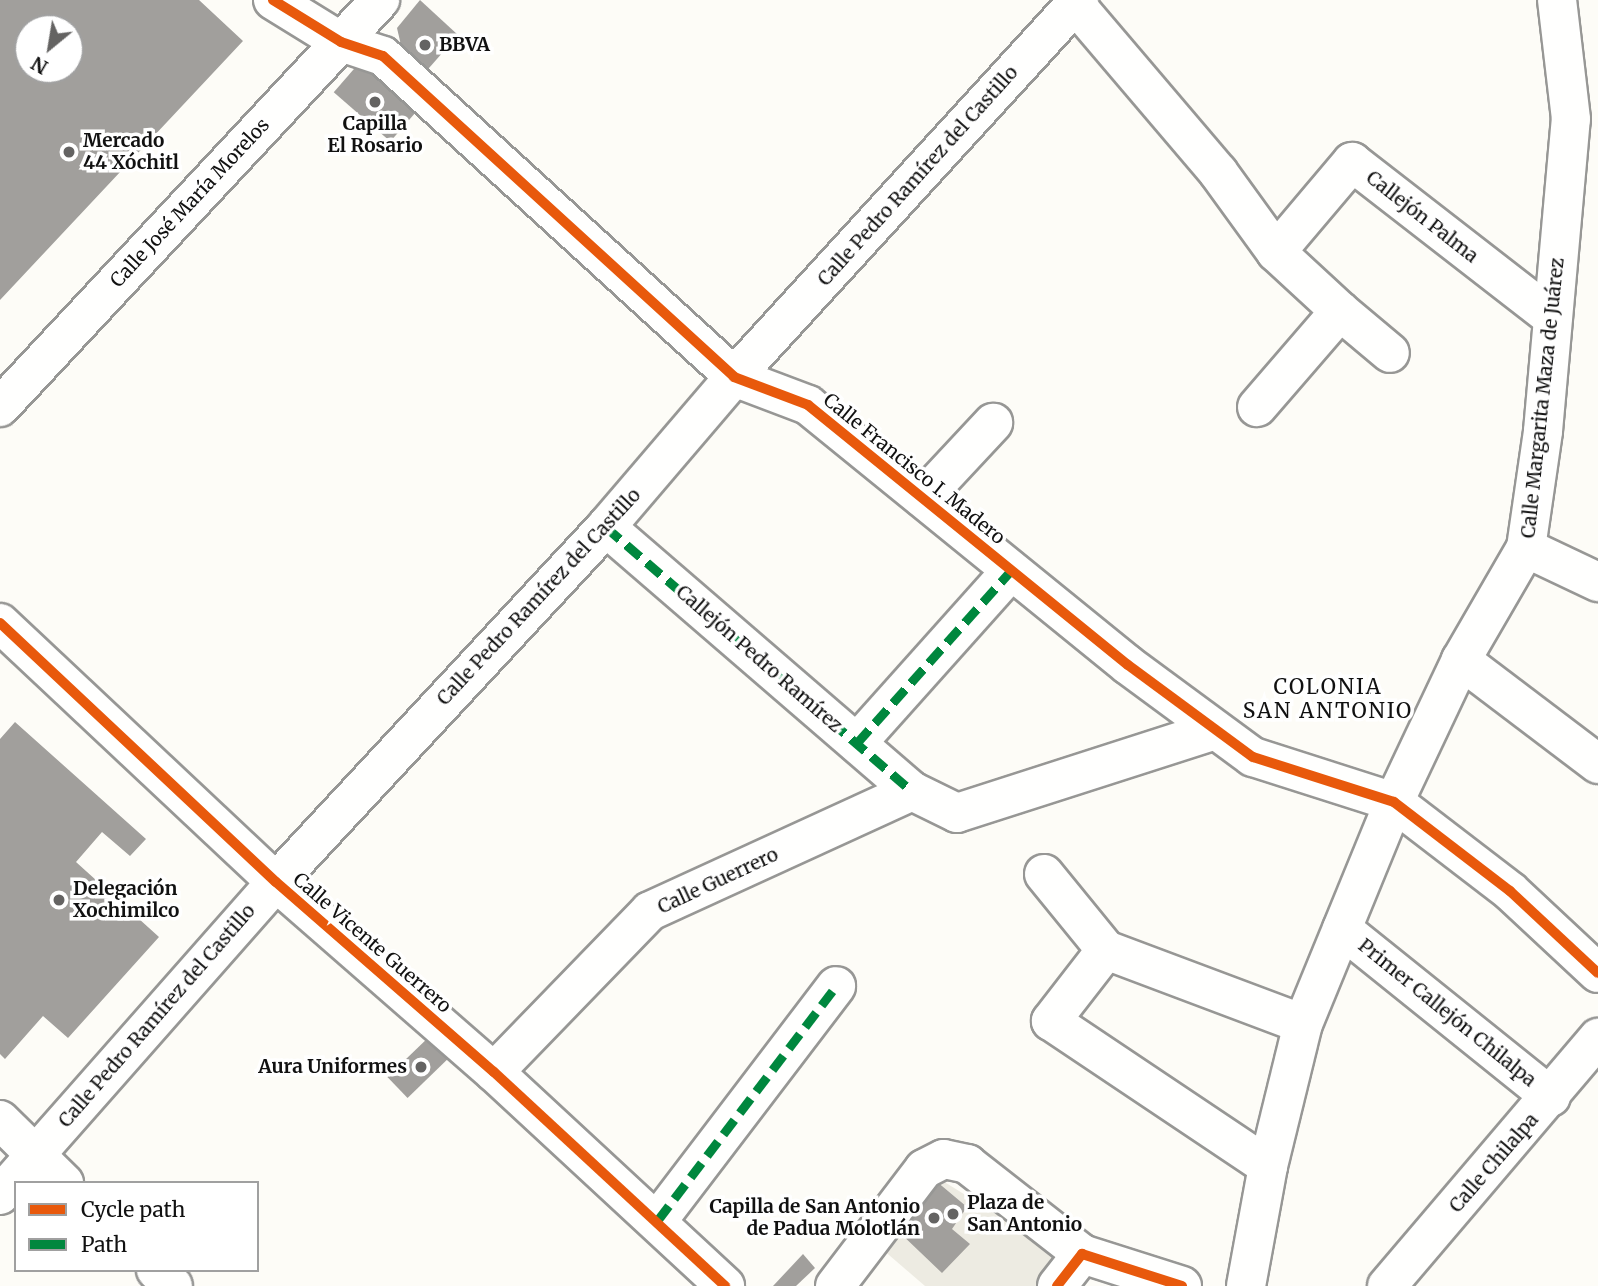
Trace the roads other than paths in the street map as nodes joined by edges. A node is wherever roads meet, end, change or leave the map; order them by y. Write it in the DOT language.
graph roads {
  1 [pos="273,0"];
  2 [pos="380,0"];
  3 [pos="1557,0"];
  4 [pos="1077,2"];
  5 [pos="341,42"];
  6 [pos="1583,145"];
  7 [pos="1276,252"];
  8 [pos="1340,311"];
  9 [pos="1553,318"];
  10 [pos="1390,353"];
  11 [pos="734,377"];
  12 [pos="0,407"];
  13 [pos="1257,407"];
  14 [pos="993,423"];
  15 [pos="923,498"];
  16 [pos="606,527"];
  17 [pos="1526,548"];
  18 [pos="1011,571"];
  19 [pos="1598,582"];
  20 [pos="0,623"];
  21 [pos="1461,660"];
  22 [pos="1215,730"];
  23 [pos="857,743"];
  24 [pos="1598,764"];
  25 [pos="912,791"];
  26 [pos="1394,802"];
  27 [pos="1044,874"];
  28 [pos="276,882"];
  29 [pos="1342,929"];
  30 [pos="1106,950"];
  31 [pos="1598,973"];
  32 [pos="836,986"];
  33 [pos="1303,1024"];
  34 [pos="1598,1038"];
  35 [pos="494,1072"];
  36 [pos="1551,1097"];
  37 [pos="0,1120"];
  38 [pos="35,1155"];
  39 [pos="1268,1166"];
  40 [pos="62,1181"];
  41 [pos="0,1195"];
  42 [pos="658,1220"];
  43 [pos="1083,1254"];
  44 [pos="158,1272"];
  45 [pos="854,1281"];
  46 [pos="173,1286"];
  47 [pos="725,1286"];
  48 [pos="1057,1286"];
  49 [pos="1182,1286"];
  50 [pos="1246,1286"];
  51 [pos="1387,1286"];
  1 -- 5 [label="street, Calle Francisco I. Madero"];
  2 -- 5 [label="street, Calle José María Morelos"];
  3 -- 6 [label="street, Calle Margarita Maza de Juárez"];
  4 -- 7 [label="street"];
  4 -- 11 [label="street, Calle Pedro Ramírez del Castillo"];
  5 -- 11 [label="street, Calle Francisco I. Madero"];
  5 -- 12 [label="street, Calle José María Morelos"];
  6 -- 9 [label="street, Calle Margarita Maza de Juárez"];
  7 -- 8 [label="street"];
  7 -- 9 [label="street, Callejón Palma"];
  8 -- 10 [label="street"];
  8 -- 13 [label="street"];
  9 -- 17 [label="street, Calle Margarita Maza de Juárez"];
  11 -- 15 [label="street, Calle Francisco I. Madero"];
  11 -- 16 [label="street, Calle Pedro Ramírez del Castillo"];
  14 -- 15 [label="street"];
  15 -- 18 [label="street, Calle Francisco I. Madero"];
  16 -- 23 [label="street, Callejón Pedro Ramírez"];
  16 -- 28 [label="street, Calle Pedro Ramírez del Castillo"];
  17 -- 19 [label="street"];
  17 -- 21 [label="street, Calle Margarita Maza de Juárez"];
  18 -- 22 [label="street, Calle Francisco I. Madero"];
  18 -- 23 [label="street"];
  20 -- 28 [label="street, Calle Vicente Guerrero"];
  21 -- 24 [label="street"];
  21 -- 26 [label="street, Calle Margarita Maza de Juárez"];
  22 -- 25 [label="street, Callejón Pedro Ramírez"];
  22 -- 26 [label="street, Calle Francisco I. Madero"];
  23 -- 25 [label="street, Callejón Pedro Ramírez"];
  25 -- 35 [label="street, Calle Guerrero"];
  26 -- 29 [label="street, Calle Margarita Maza de Juárez"];
  26 -- 31 [label="street, Calle Francisco I. Madero"];
  27 -- 30 [label="street"];
  28 -- 35 [label="street, Calle Vicente Guerrero"];
  28 -- 38 [label="street, Calle Pedro Ramírez del Castillo"];
  29 -- 33 [label="street, Calle Margarita Maza de Juárez"];
  29 -- 36 [label="street, Primer Callejón Chilalpa"];
  30 -- 33 [label="street"];
  30 -- 39 [label="street"];
  32 -- 42 [label="street"];
  33 -- 39 [label="street, Calle Margarita Maza de Juárez"];
  34 -- 36 [label="street, Calle Chilalpa"];
  35 -- 42 [label="street, Calle Vicente Guerrero"];
  36 -- 51 [label="street, Calle Chilalpa"];
  37 -- 38 [label="street"];
  38 -- 40 [label="street"];
  38 -- 41 [label="street, Calle Pedro Ramírez del Castillo"];
  39 -- 50 [label="street, Calle Margarita Maza de Juárez"];
  42 -- 47 [label="street, Calle Vicente Guerrero"];
  43 -- 45 [label="street"];
  43 -- 48 [label="street"];
  43 -- 49 [label="street"];
  44 -- 46 [label="street"];
}
